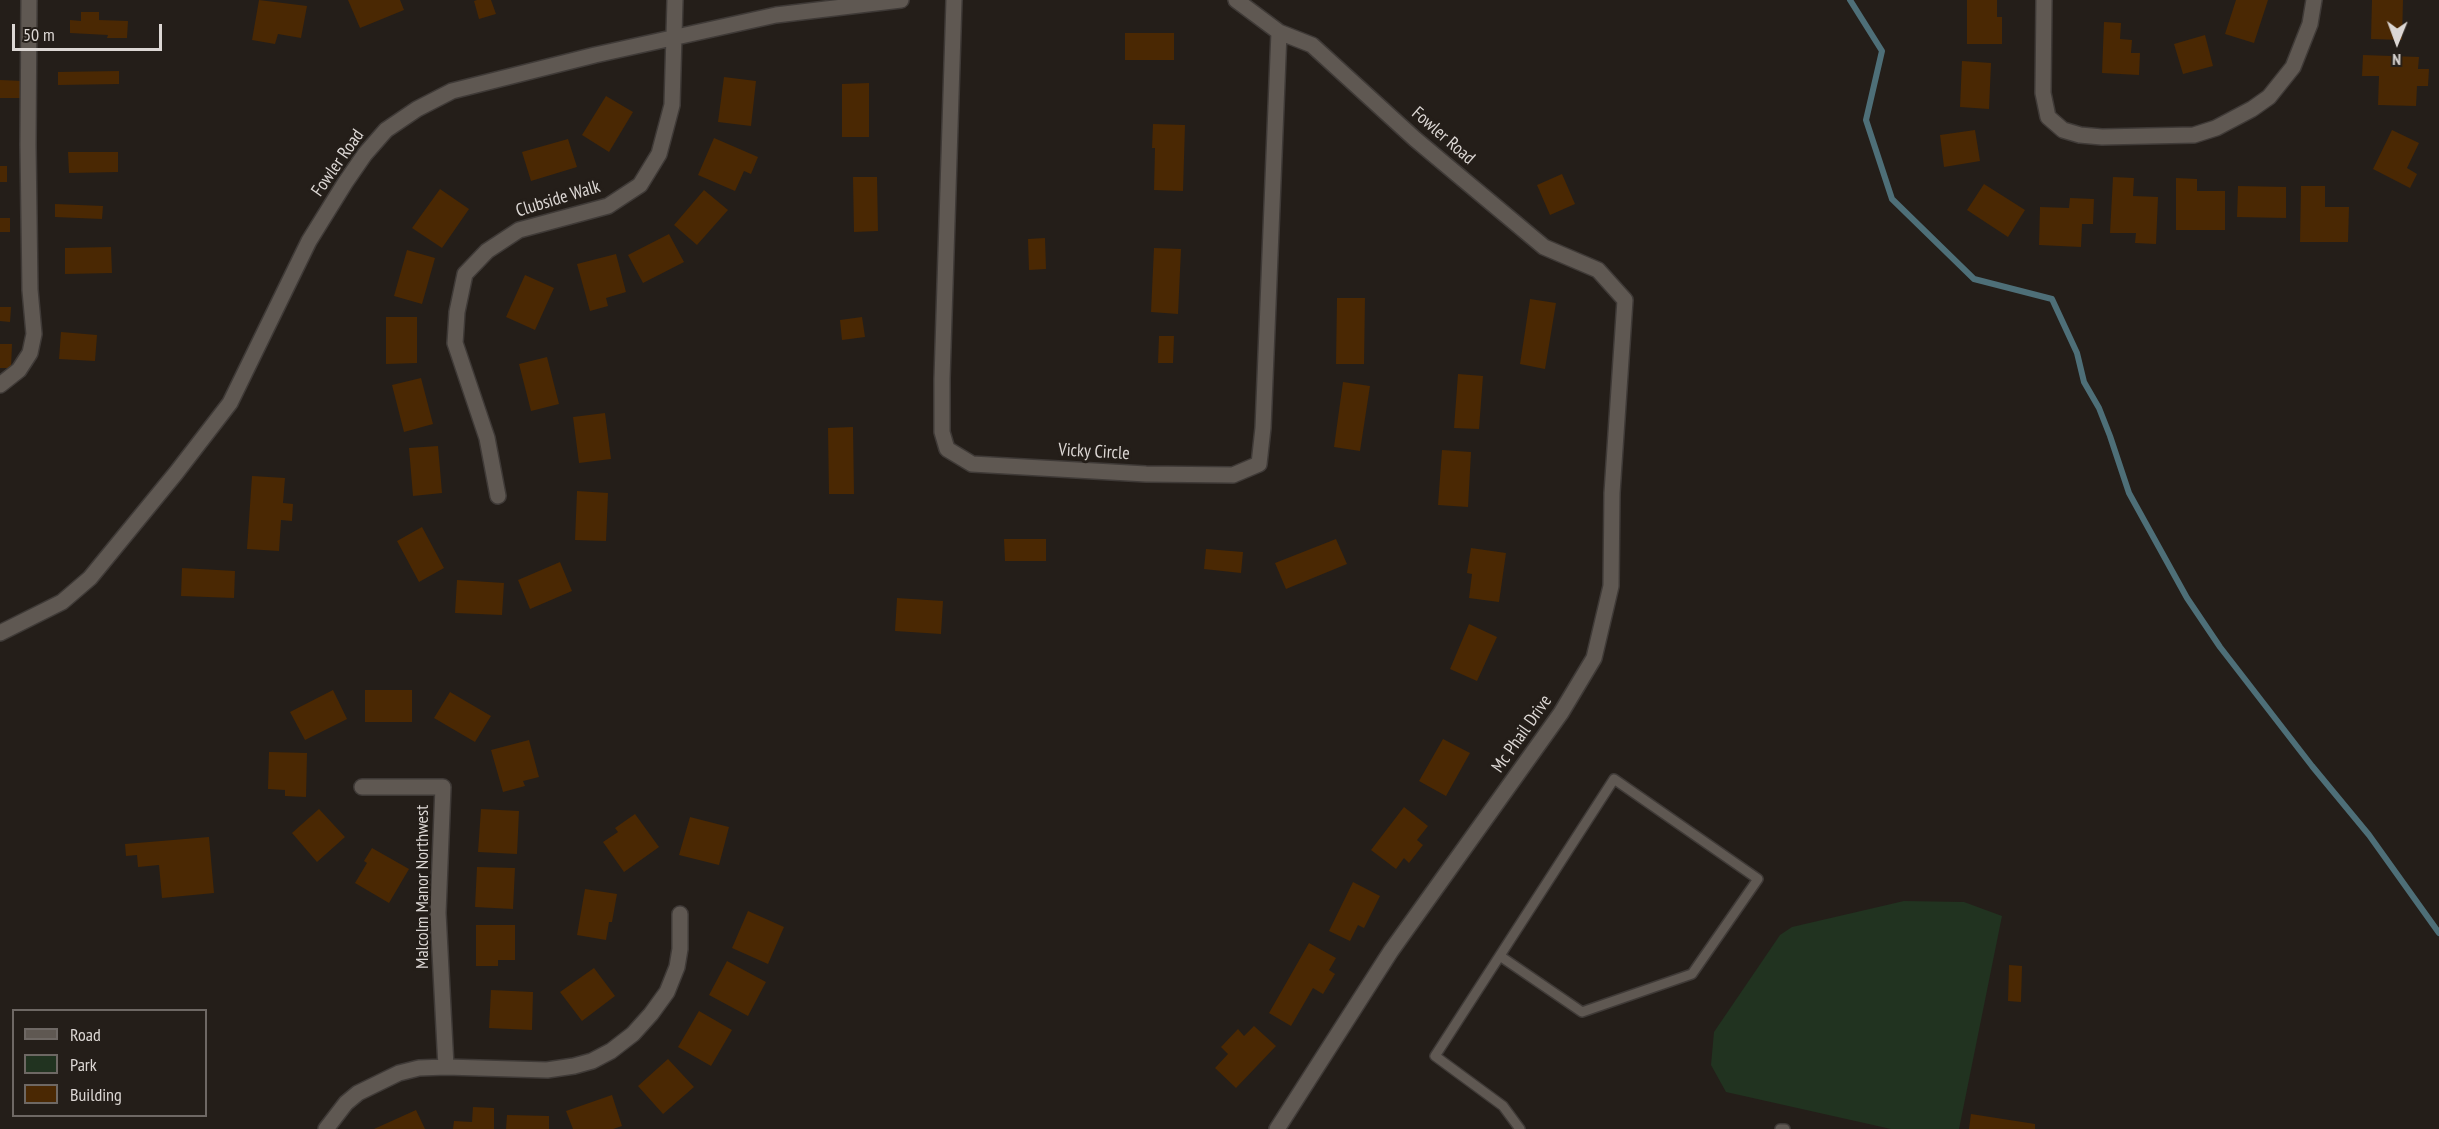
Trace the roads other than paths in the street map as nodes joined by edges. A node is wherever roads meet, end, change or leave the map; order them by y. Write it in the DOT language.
graph roads {
  1 [pos="29,0"];
  2 [pos="675,0"];
  3 [pos="901,0"];
  4 [pos="954,0"];
  5 [pos="1236,0"];
  6 [pos="2044,0"];
  7 [pos="2314,0"];
  8 [pos="1279,32"];
  9 [pos="673,38"];
  10 [pos="1624,300"];
  11 [pos="0,385"];
  12 [pos="498,496"];
  13 [pos="0,633"];
  14 [pos="362,787"];
  15 [pos="680,914"];
  16 [pos="1500,956"];
  17 [pos="446,1067"];
  18 [pos="326,1129"];
  19 [pos="1277,1129"];
  20 [pos="1520,1129"];
  21 [pos="1780,1129"];
  22 [pos="1785,1129"];
  1 -- 11 [label="street"];
  2 -- 9 [label="street, Clubside Walk"];
  3 -- 9 [label="street, Fowler Road"];
  4 -- 8 [label="street, Vicky Circle"];
  5 -- 8 [label="street, Fowler Road"];
  6 -- 7 [label="street"];
  8 -- 10 [label="street, Fowler Road"];
  9 -- 12 [label="street, Clubside Walk"];
  9 -- 13 [label="street, Fowler Road"];
  10 -- 19 [label="street, Mc Phail Drive"];
  14 -- 17 [label="street, Malcolm Manor Northwest"];
  15 -- 17 [label="street"];
  16 -- 16 [label="lane"];
  16 -- 20 [label="lane"];
  17 -- 18 [label="street"];
  21 -- 22 [label="lane"];
}
